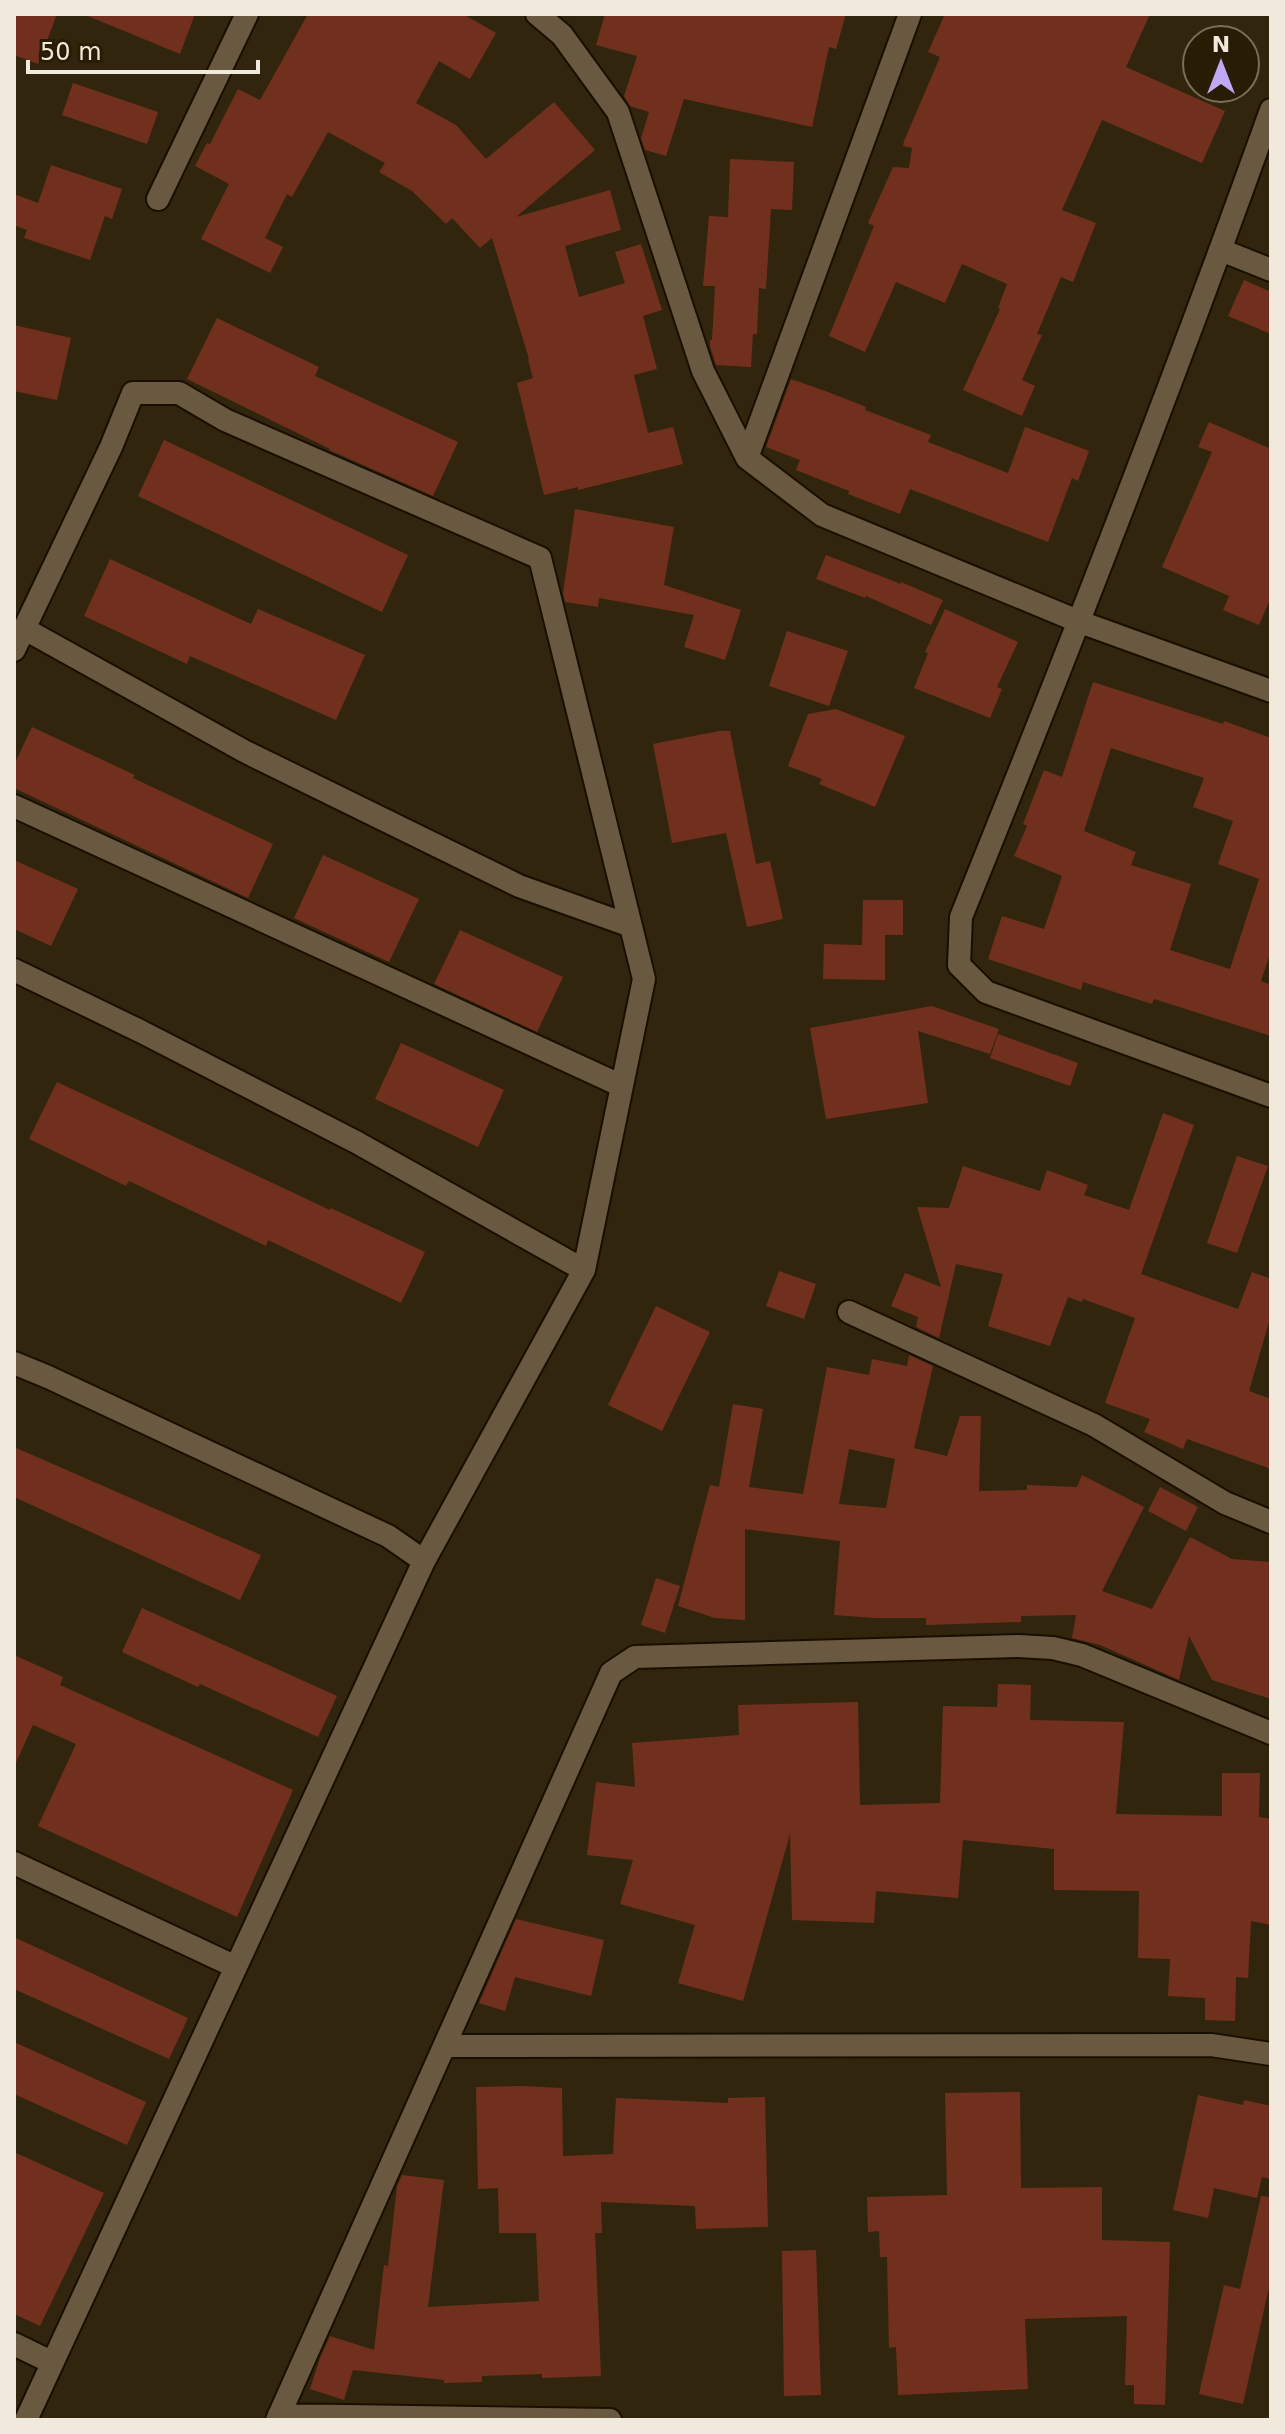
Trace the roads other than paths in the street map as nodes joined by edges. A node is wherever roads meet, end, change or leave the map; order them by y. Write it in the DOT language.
graph roads {
  1 [pos="247,14"];
  2 [pos="537,14"];
  3 [pos="910,14"];
  4 [pos="1271,110"];
  5 [pos="158,199"];
  6 [pos="1221,250"];
  7 [pos="1271,270"];
  8 [pos="747,458"];
  9 [pos="1080,622"];
  10 [pos="23,628"];
  11 [pos="14,650"];
  12 [pos="1271,691"];
  13 [pos="14,806"];
  14 [pos="631,926"];
  15 [pos="14,970"];
  16 [pos="622,1086"];
  17 [pos="1271,1096"];
  18 [pos="584,1270"];
  19 [pos="849,1312"];
  20 [pos="14,1363"];
  21 [pos="1271,1522"];
  22 [pos="424,1561"];
  23 [pos="1271,1733"];
  24 [pos="14,1863"];
  25 [pos="236,1967"];
  26 [pos="446,2046"];
  27 [pos="1271,2054"];
  28 [pos="14,2344"];
  29 [pos="51,2362"];
  30 [pos="278,2417"];
  31 [pos="26,2420"];
  32 [pos="610,2420"];
  1 -- 5 [label="street"];
  2 -- 8 [label="street"];
  3 -- 8 [label="street"];
  4 -- 6 [label="street"];
  6 -- 7 [label="street"];
  6 -- 9 [label="street"];
  8 -- 9 [label="street"];
  9 -- 12 [label="street"];
  9 -- 17 [label="street"];
  10 -- 11 [label="street"];
  10 -- 14 [label="street"];
  10 -- 14 [label="street"];
  13 -- 16 [label="street"];
  14 -- 16 [label="street"];
  15 -- 18 [label="street"];
  16 -- 18 [label="street"];
  18 -- 22 [label="street"];
  19 -- 21 [label="street"];
  20 -- 22 [label="street"];
  22 -- 25 [label="street"];
  23 -- 26 [label="street"];
  24 -- 25 [label="street"];
  25 -- 29 [label="street"];
  26 -- 27 [label="street"];
  26 -- 30 [label="street"];
  28 -- 29 [label="street"];
  29 -- 31 [label="street"];
  30 -- 32 [label="street"];
}
